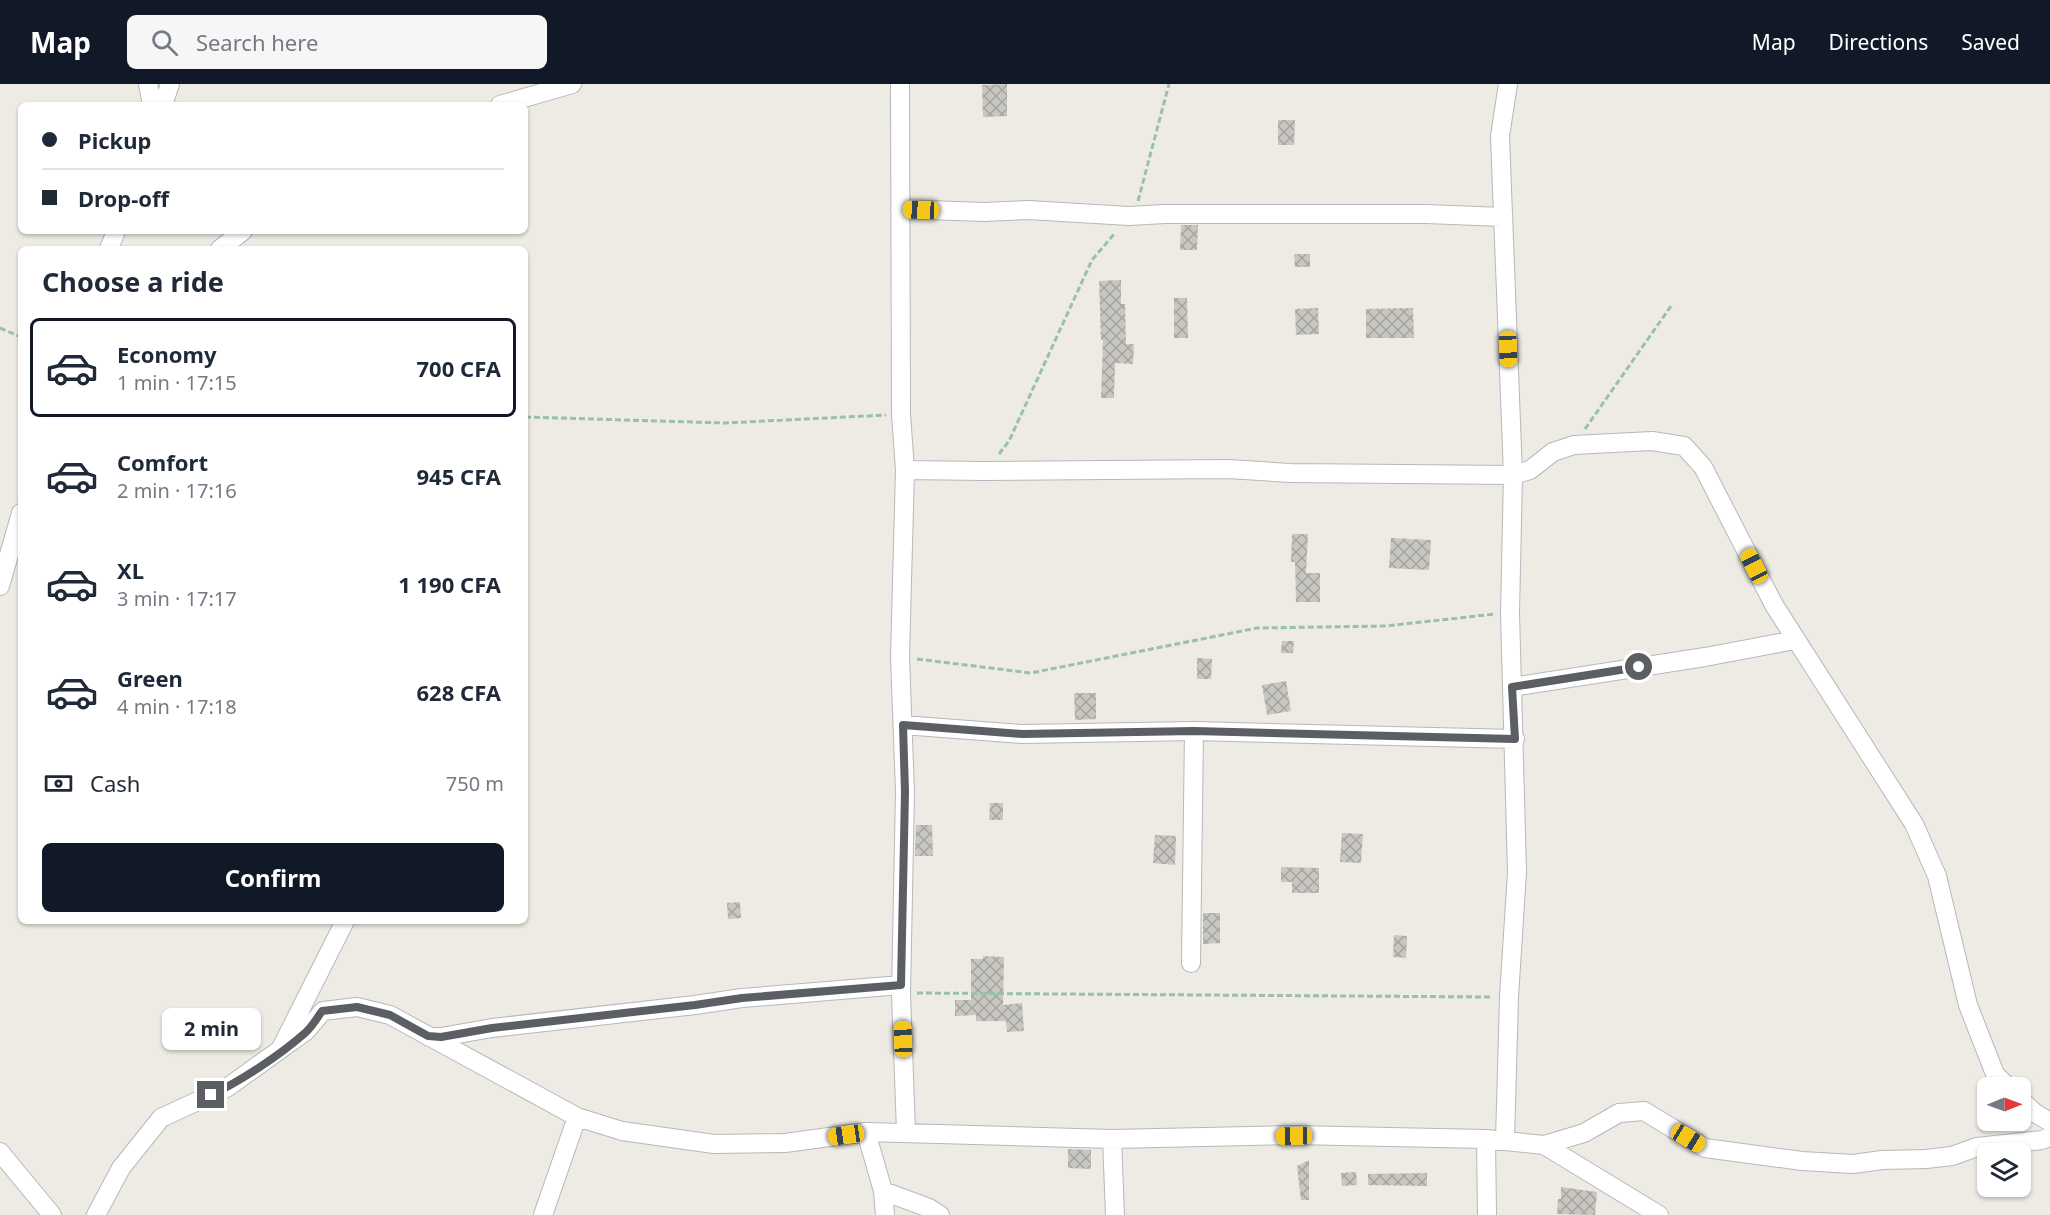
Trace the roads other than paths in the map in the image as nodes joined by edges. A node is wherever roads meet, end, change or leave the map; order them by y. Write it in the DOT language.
graph roads {
  1 [pos="148,84"];
  2 [pos="170,84"];
  3 [pos="572,84"];
  4 [pos="900,84"];
  5 [pos="1508,84"];
  6 [pos="151,102"];
  7 [pos="164,102"];
  8 [pos="510,102"];
  9 [pos="900,209"];
  10 [pos="1503,217"];
  11 [pos="239,234"];
  12 [pos="224,246"];
  13 [pos="905,470"];
  14 [pos="1513,475"];
  15 [pos="18,523"];
  16 [pos="0,586"];
  17 [pos="1794,640"];
  18 [pos="1512,687"];
  19 [pos="903,725"];
  20 [pos="1194,731"];
  21 [pos="1515,739"];
  22 [pos="343,924"];
  23 [pos="1191,963"];
  24 [pos="901,989"];
  25 [pos="428,1036"];
  26 [pos="279,1052"];
  27 [pos="1998,1077"];
  28 [pos="2031,1109"];
  29 [pos="577,1117"];
  30 [pos="2050,1122"];
  31 [pos="866,1132"];
  32 [pos="906,1132"];
  33 [pos="2050,1137"];
  34 [pos="1112,1139"];
  35 [pos="1486,1139"];
  36 [pos="1504,1140"];
  37 [pos="1544,1145"];
  38 [pos="0,1152"];
  39 [pos="883,1191"];
  40 [pos="52,1215"];
  41 [pos="96,1215"];
  42 [pos="543,1215"];
  43 [pos="885,1215"];
  44 [pos="940,1215"];
  45 [pos="1115,1215"];
  46 [pos="1487,1215"];
  47 [pos="1659,1215"];
  1 -- 6 [label="street"];
  2 -- 7 [label="street"];
  3 -- 8 [label="street"];
  4 -- 9 [label="street"];
  5 -- 10 [label="street"];
  9 -- 10 [label="street"];
  9 -- 13 [label="street"];
  10 -- 14 [label="street"];
  11 -- 12 [label="street"];
  13 -- 14 [label="street"];
  13 -- 19 [label="street"];
  14 -- 17 [label="street"];
  14 -- 18 [label="street"];
  15 -- 16 [label="street"];
  17 -- 18 [label="street"];
  17 -- 27 [label="street"];
  18 -- 21 [label="street"];
  19 -- 20 [label="street"];
  19 -- 24 [label="street"];
  20 -- 21 [label="street"];
  20 -- 23 [label="street"];
  21 -- 36 [label="street"];
  22 -- 26 [label="street"];
  24 -- 25 [label="street"];
  24 -- 32 [label="street"];
  25 -- 26 [label="street"];
  25 -- 29 [label="street"];
  26 -- 41 [label="street"];
  28 -- 30 [label="street"];
  29 -- 31 [label="street"];
  29 -- 42 [label="street"];
  31 -- 32 [label="street"];
  31 -- 39 [label="street"];
  32 -- 34 [label="street"];
  33 -- 37 [label="street"];
  34 -- 35 [label="street"];
  34 -- 45 [label="street"];
  35 -- 36 [label="street"];
  35 -- 46 [label="street"];
  36 -- 37 [label="street"];
  37 -- 47 [label="street"];
  38 -- 40 [label="street"];
  39 -- 43 [label="street"];
  39 -- 44 [label="street"];
}
